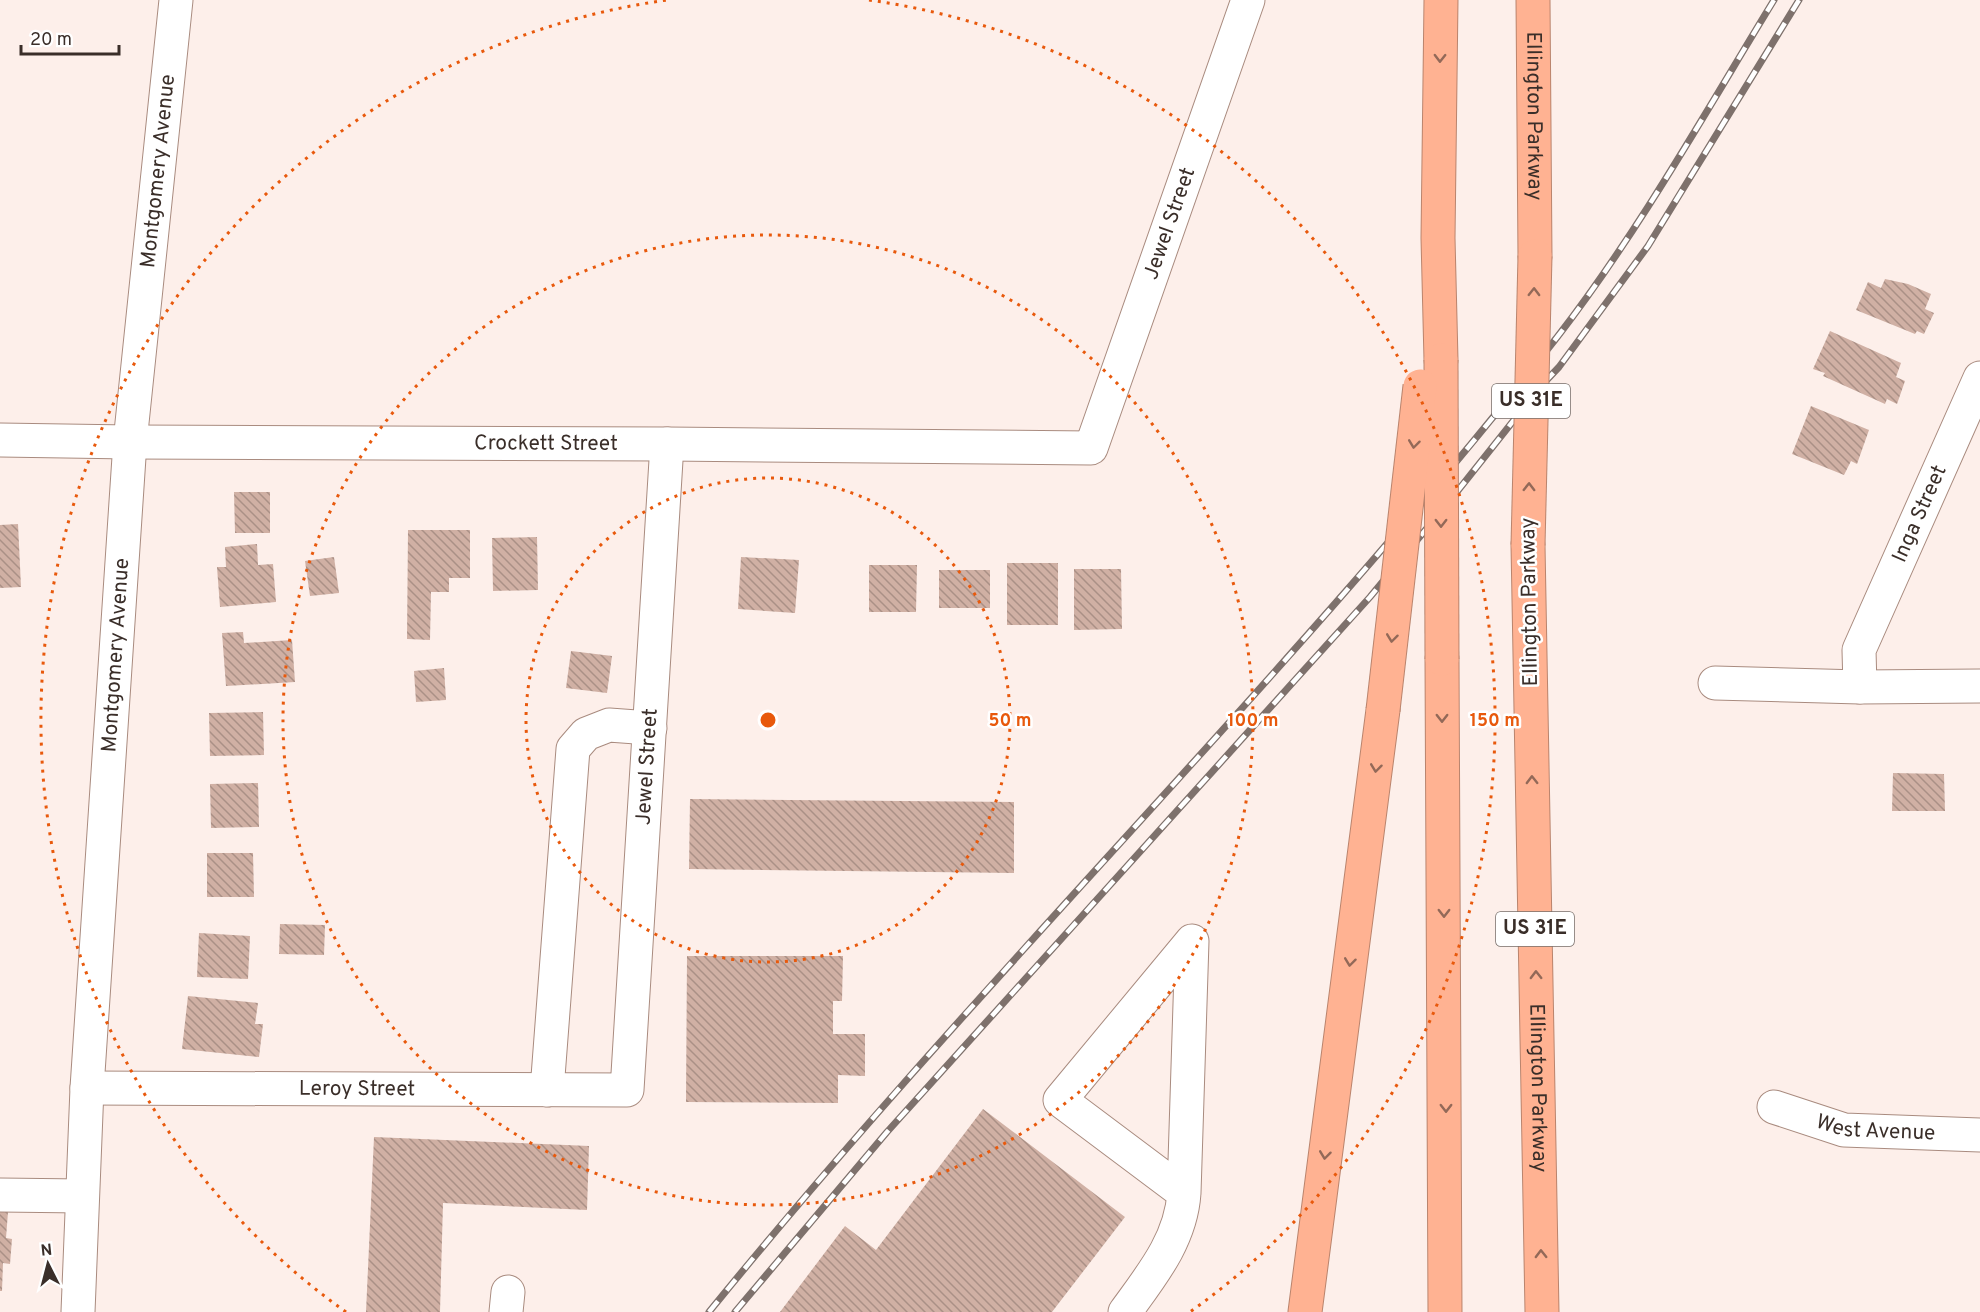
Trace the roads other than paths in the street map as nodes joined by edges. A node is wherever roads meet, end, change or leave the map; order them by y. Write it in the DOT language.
graph roads {
  1 [pos="176,0"];
  2 [pos="1248,0"];
  3 [pos="1441,0"];
  4 [pos="1533,0"];
  5 [pos="1438,238"];
  6 [pos="1978,385"];
  7 [pos="0,440"];
  8 [pos="130,442"];
  9 [pos="667,444"];
  10 [pos="1091,448"];
  11 [pos="1714,683"];
  12 [pos="1980,686"];
  13 [pos="1860,687"];
  14 [pos="650,728"];
  15 [pos="87,1088"];
  16 [pos="627,1089"];
  17 [pos="547,1090"];
  18 [pos="1774,1107"];
  19 [pos="1980,1135"];
  20 [pos="1184,1193"];
  21 [pos="0,1195"];
  22 [pos="82,1196"];
  23 [pos="78,1312"];
  24 [pos="1125,1312"];
  25 [pos="1305,1312"];
  26 [pos="1445,1312"];
  27 [pos="1542,1312"];
  1 -- 8 [label="street, Montgomery Avenue"];
  2 -- 10 [label="street, Jewel Street"];
  3 -- 5 [label="highway, one-way"];
  27 -- 4 [label="highway, Ellington Parkway / US 31E, one-way, bridge"];
  5 -- 25 [label="highway, one-way, bridge"];
  5 -- 26 [label="highway, one-way, bridge"];
  6 -- 13 [label="street, Inga Street"];
  7 -- 8 [label="street, Crockett Street"];
  8 -- 9 [label="street, Crockett Street"];
  8 -- 15 [label="street, Montgomery Avenue"];
  9 -- 10 [label="street, Crockett Street"];
  9 -- 14 [label="street, Jewel Street"];
  11 -- 13 [label="street"];
  12 -- 13 [label="street"];
  14 -- 16 [label="street, Jewel Street"];
  14 -- 17 [label="street"];
  15 -- 17 [label="street, Leroy Street"];
  15 -- 22 [label="street, Montgomery Avenue"];
  16 -- 17 [label="street, Leroy Street"];
  18 -- 19 [label="street, West Avenue"];
  20 -- 20 [label="street"];
  20 -- 24 [label="street"];
  21 -- 22 [label="street"];
  22 -- 23 [label="street, Montgomery Avenue"];
}
